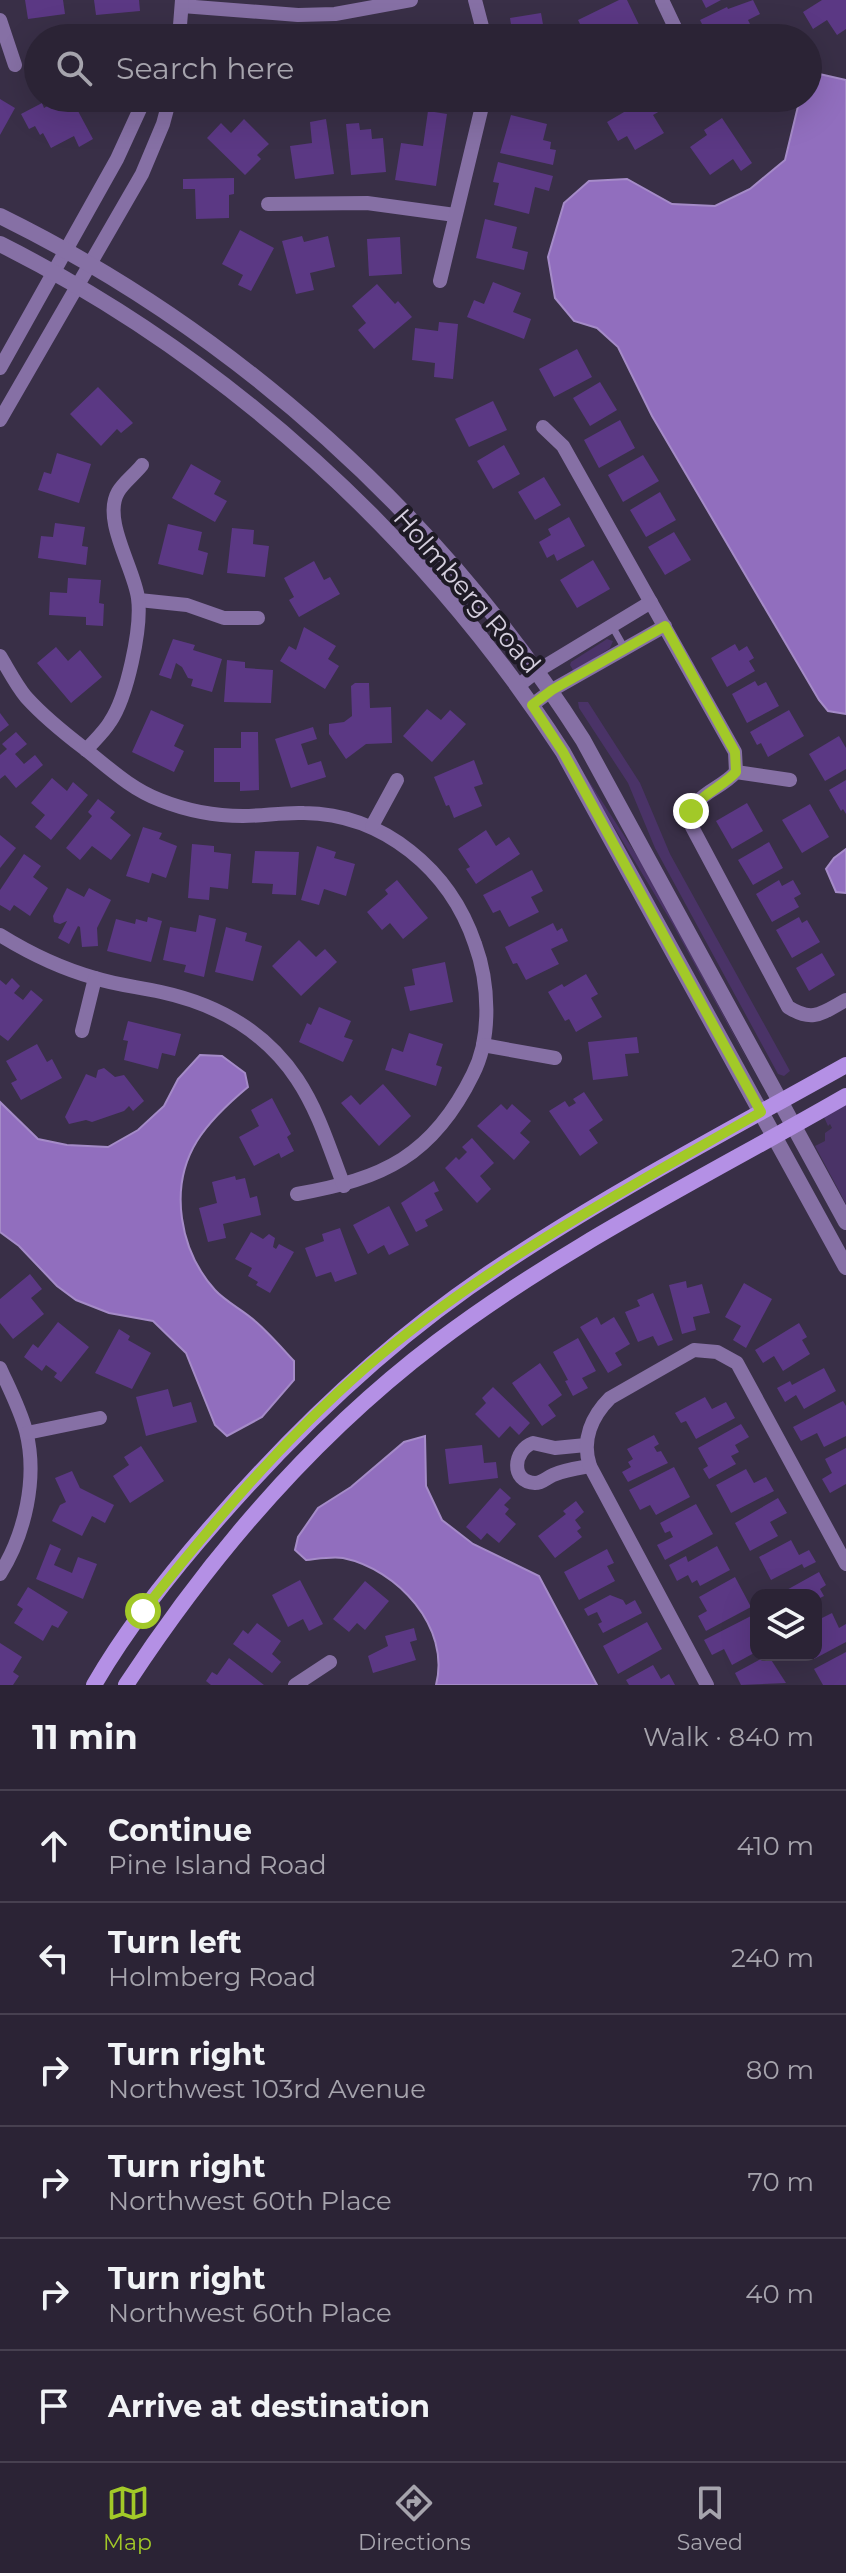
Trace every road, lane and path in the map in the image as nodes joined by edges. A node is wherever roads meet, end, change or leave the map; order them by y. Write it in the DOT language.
graph roads {
  1 [pos="411,0"];
  2 [pos="475,0"];
  3 [pos="662,0"];
  4 [pos="182,3"];
  5 [pos="376,4"];
  6 [pos="0,20"];
  7 [pos="174,24"];
  8 [pos="180,24"];
  9 [pos="481,24"];
  10 [pos="673,24"];
  11 [pos="15,65"];
  12 [pos="139,112"];
  13 [pos="166,112"];
  14 [pos="481,112"];
  15 [pos="268,204"];
  16 [pos="455,215"];
  17 [pos="0,216"];
  18 [pos="0,244"];
  19 [pos="66,249"];
  20 [pos="91,265"];
  21 [pos="54,271"];
  22 [pos="440,281"];
  23 [pos="78,286"];
  24 [pos="0,368"];
  25 [pos="0,420"];
  26 [pos="543,427"];
  27 [pos="142,465"];
  28 [pos="139,600"];
  29 [pos="651,602"];
  30 [pos="258,618"];
  31 [pos="612,626"];
  32 [pos="665,626"];
  33 [pos="625,649"];
  34 [pos="0,656"];
  35 [pos="537,671"];
  36 [pos="518,686"];
  37 [pos="552,690"];
  38 [pos="532,705"];
  39 [pos="86,750"];
  40 [pos="736,772"];
  41 [pos="397,780"];
  42 [pos="790,780"];
  43 [pos="372,826"];
  44 [pos="0,935"];
  45 [pos="95,978"];
  46 [pos="846,1000"];
  47 [pos="82,1031"];
  48 [pos="483,1045"];
  49 [pos="555,1058"];
  50 [pos="846,1065"];
  51 [pos="846,1096"];
  52 [pos="782,1101"];
  53 [pos="761,1112"];
  54 [pos="794,1126"];
  55 [pos="775,1137"];
  56 [pos="344,1186"];
  57 [pos="297,1194"];
  58 [pos="846,1222"];
  59 [pos="846,1267"];
  60 [pos="0,1368"];
  61 [pos="100,1418"];
  62 [pos="27,1433"];
  63 [pos="846,1564"];
  64 [pos="0,1574"];
  65 [pos="330,1662"];
  66 [pos="94,1685"];
  67 [pos="126,1685"];
  68 [pos="295,1685"];
  69 [pos="707,1685"];
  1 -- 5 [label="street"];
  2 -- 9 [label="street"];
  3 -- 10 [label="street"];
  4 -- 5 [label="street"];
  4 -- 7 [label="street"];
  4 -- 8 [label="street"];
  6 -- 11 [label="street"];
  12 -- 19 [label="street"];
  13 -- 20 [label="street"];
  14 -- 16 [label="street"];
  15 -- 16 [label="street"];
  16 -- 22 [label="street"];
  17 -- 19 [label="street, Holmberg Road"];
  18 -- 21 [label="street, Holmberg Road"];
  19 -- 20 [label="street, Holmberg Road"];
  19 -- 21 [label="street"];
  20 -- 23 [label="street"];
  20 -- 35 [label="street, Holmberg Road"];
  21 -- 23 [label="street, Holmberg Road"];
  21 -- 24 [label="street"];
  23 -- 25 [label="street"];
  23 -- 36 [label="street, Holmberg Road"];
  26 -- 29 [label="street"];
  27 -- 28 [label="street"];
  28 -- 30 [label="street"];
  28 -- 39 [label="street"];
  29 -- 31 [label="street"];
  29 -- 32 [label="street"];
  31 -- 33 [label="lane"];
  31 -- 35 [label="street"];
  32 -- 33 [label="street"];
  32 -- 40 [label="street"];
  33 -- 37 [label="street"];
  34 -- 39 [label="street"];
  35 -- 36 [label="street"];
  35 -- 37 [label="street, Holmberg Road"];
  36 -- 38 [label="street, Holmberg Road"];
  37 -- 38 [label="street"];
  37 -- 52 [label="street, Holmberg Road"];
  38 -- 53 [label="street, Holmberg Road"];
  39 -- 43 [label="street"];
  40 -- 42 [label="street"];
  40 -- 46 [label="street"];
  41 -- 43 [label="street"];
  43 -- 48 [label="street"];
  44 -- 45 [label="street"];
  45 -- 47 [label="street"];
  45 -- 56 [label="street"];
  48 -- 49 [label="street"];
  48 -- 56 [label="street"];
  50 -- 52 [label="main road"];
  51 -- 54 [label="main road"];
  52 -- 53 [label="main road"];
  52 -- 54 [label="street, Holmberg Road"];
  53 -- 55 [label="street, Holmberg Road"];
  53 -- 66 [label="main road"];
  54 -- 55 [label="main road"];
  54 -- 58 [label="street, Holmberg Road"];
  55 -- 59 [label="street, Holmberg Road"];
  55 -- 67 [label="main road"];
  56 -- 57 [label="street"];
  60 -- 62 [label="street"];
  61 -- 62 [label="street"];
  62 -- 64 [label="street"];
  63 -- 69 [label="street"];
  65 -- 68 [label="street"];
}
